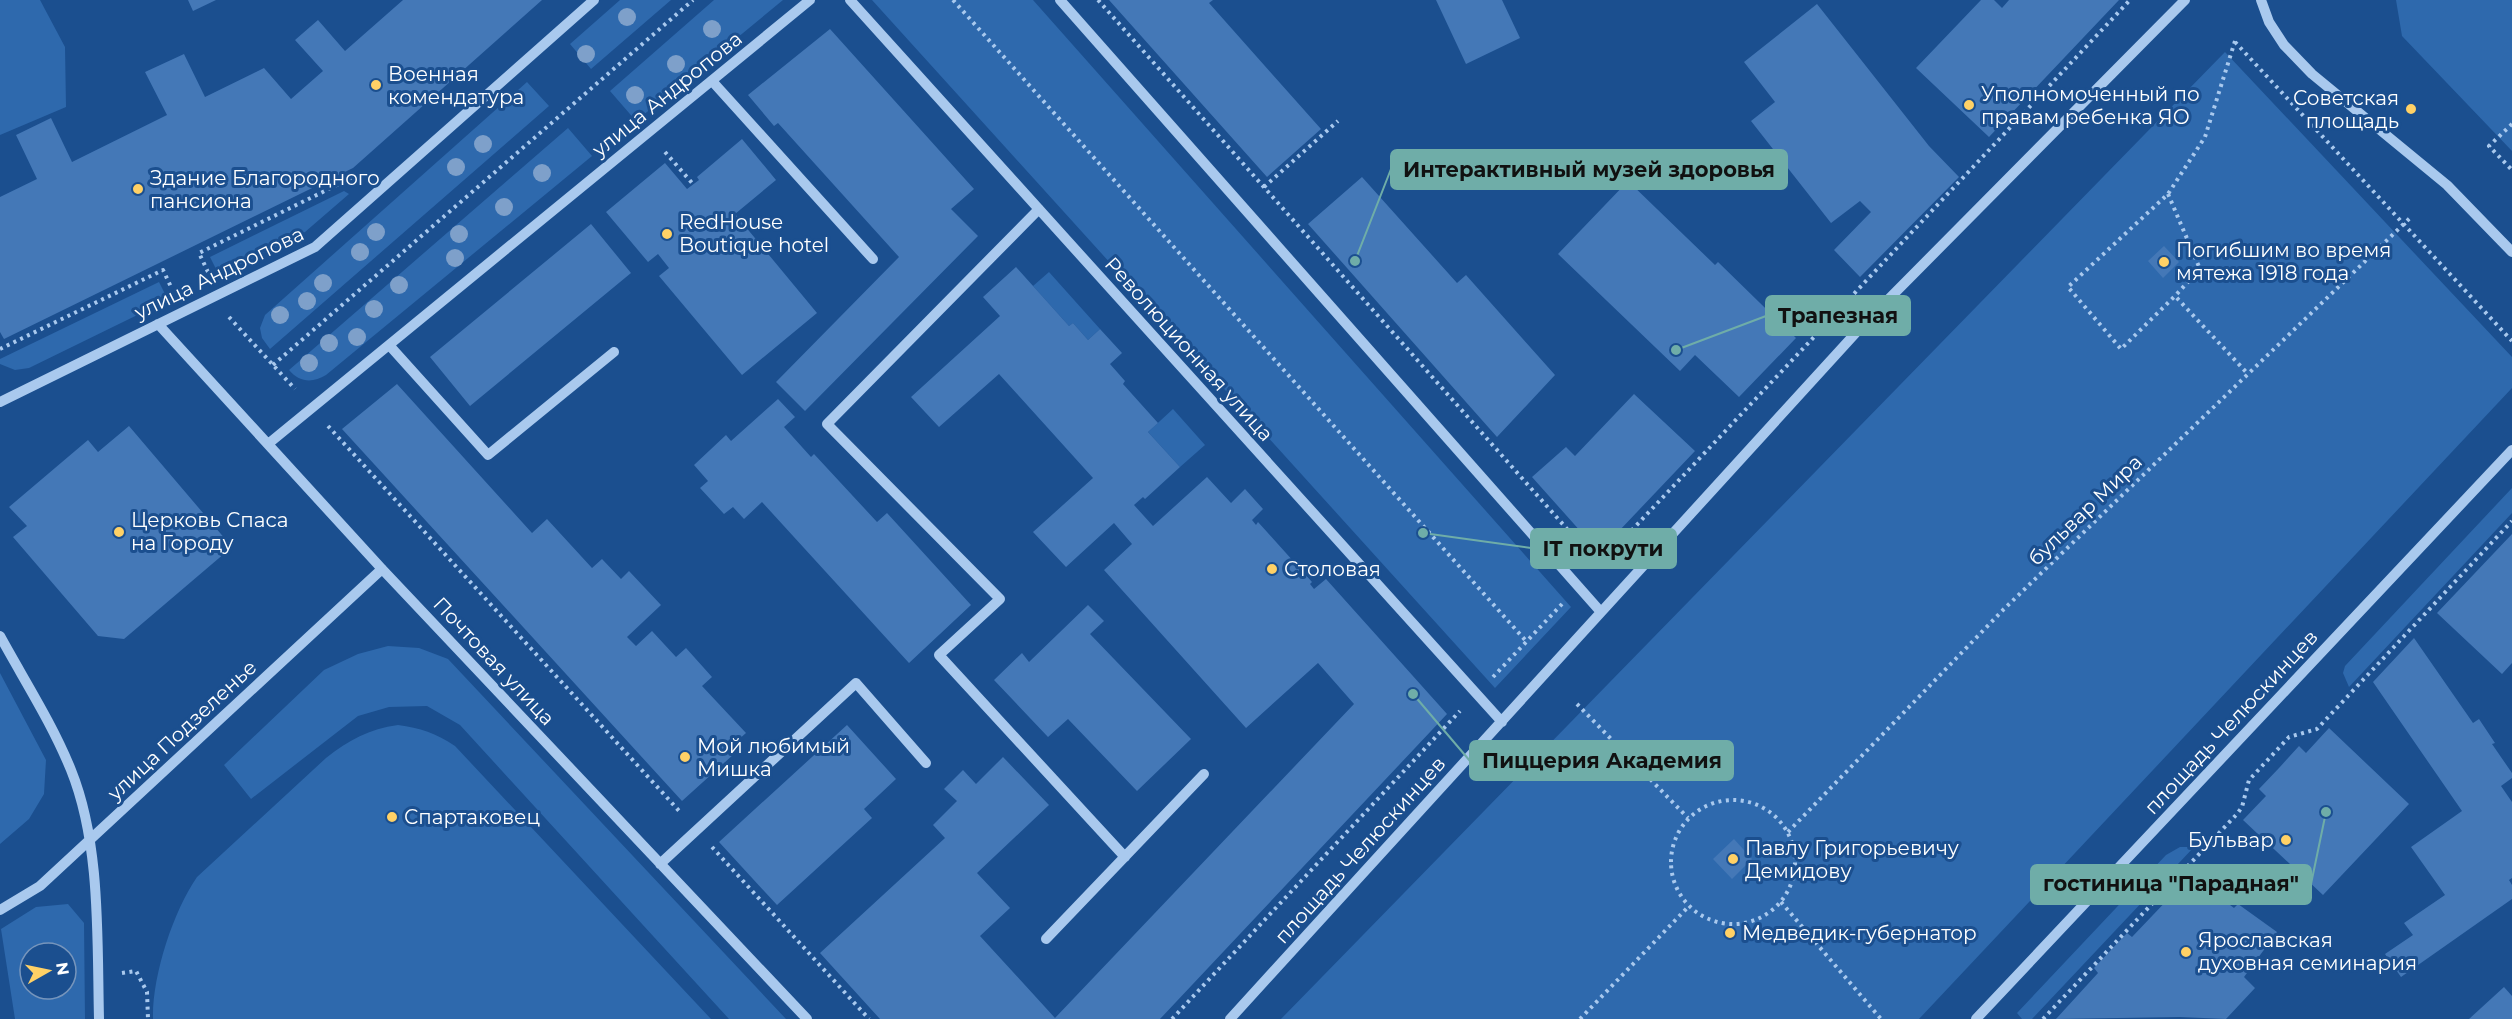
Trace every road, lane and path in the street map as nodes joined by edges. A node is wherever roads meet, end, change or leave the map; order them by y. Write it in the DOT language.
graph roads {
  1 [pos="594,0"];
  2 [pos="693,0"];
  3 [pos="810,0"];
  4 [pos="850,0"];
  5 [pos="953,0"];
  6 [pos="1060,0"];
  7 [pos="1098,0"];
  8 [pos="2130,0"];
  9 [pos="2185,0"];
  10 [pos="2261,0"];
  11 [pos="712,81"];
  12 [pos="1338,121"];
  13 [pos="2512,124"];
  14 [pos="665,152"];
  15 [pos="2512,170"];
  16 [pos="357,176"];
  17 [pos="693,184"];
  18 [pos="1264,187"];
  19 [pos="2168,194"];
  20 [pos="1039,209"];
  21 [pos="2410,218"];
  22 [pos="2404,224"];
  23 [pos="2512,252"];
  24 [pos="873,259"];
  25 [pos="196,282"];
  26 [pos="2175,296"];
  27 [pos="211,298"];
  28 [pos="1841,308"];
  29 [pos="1833,316"];
  30 [pos="158,324"];
  31 [pos="2512,341"];
  32 [pos="389,345"];
  33 [pos="0,349"];
  34 [pos="614,352"];
  35 [pos="273,365"];
  36 [pos="2247,374"];
  37 [pos="0,402"];
  38 [pos="312,408"];
  39 [pos="268,444"];
  40 [pos="2512,450"];
  41 [pos="2512,521"];
  42 [pos="382,569"];
  43 [pos="1565,601"];
  44 [pos="1600,611"];
  45 [pos="0,636"];
  46 [pos="1526,641"];
  47 [pos="1489,681"];
  48 [pos="1577,704"];
  49 [pos="1464,707"];
  50 [pos="1502,722"];
  51 [pos="927,763"];
  52 [pos="1204,774"];
  53 [pos="1688,818"];
  54 [pos="696,830"];
  55 [pos="1788,832"];
  56 [pos="89,841"];
  57 [pos="1125,858"];
  58 [pos="660,864"];
  59 [pos="1781,902"];
  60 [pos="1689,906"];
  61 [pos="0,910"];
  62 [pos="1046,939"];
  63 [pos="98,977"];
  64 [pos="99,1019"];
  65 [pos="148,1019"];
  66 [pos="807,1019"];
  67 [pos="869,1019"];
  68 [pos="1172,1019"];
  69 [pos="1230,1019"];
  70 [pos="1580,1019"];
  71 [pos="1881,1019"];
  72 [pos="1976,1019"];
  73 [pos="2043,1019"];
  1 -- 27 [label="street, улица Андропова"];
  2 -- 35 [label="path"];
  3 -- 11 [label="street, улица Андропова"];
  4 -- 20 [label="street, Революционная улица"];
  5 -- 46 [label="path"];
  6 -- 44 [label="street"];
  7 -- 18 [label="path"];
  8 -- 28 [label="path"];
  9 -- 44 [label="street, площадь Челюскинцев"];
  10 -- 23 [label="street"];
  11 -- 24 [label="street"];
  11 -- 32 [label="street, улица Андропова"];
  12 -- 18 [label="path"];
  13 -- 15 [label="path"];
  14 -- 17 [label="path"];
  16 -- 25 [label="path"];
  18 -- 29 [label="path"];
  19 -- 22 [label="path"];
  19 -- 26 [label="path"];
  19 -- 26 [label="path"];
  20 -- 50 [label="street, Революционная улица"];
  20 -- 57 [label="street"];
  21 -- 22 [label="path, бульвар Мира"];
  22 -- 31 [label="path"];
  22 -- 36 [label="path, бульвар Мира"];
  25 -- 27 [label="path"];
  25 -- 33 [label="path"];
  26 -- 36 [label="path"];
  27 -- 30 [label="street, улица Андропова"];
  27 -- 35 [label="path"];
  30 -- 37 [label="street, улица Андропова"];
  30 -- 39 [label="street, Почтовая улица"];
  32 -- 34 [label="street"];
  32 -- 38 [label="street, улица Андропова"];
  35 -- 38 [label="path"];
  36 -- 55 [label="path, бульвар Мира"];
  38 -- 39 [label="street, улица Андропова"];
  38 -- 54 [label="path"];
  39 -- 42 [label="street, Почтовая улица"];
  40 -- 72 [label="street, площадь Челюскинцев"];
  41 -- 73 [label="path"];
  42 -- 56 [label="street, улица Подзеленье"];
  42 -- 58 [label="street, Почтовая улица"];
  43 -- 46 [label="path"];
  44 -- 50 [label="street, площадь Челюскинцев"];
  45 -- 56 [label="street"];
  46 -- 47 [label="path"];
  48 -- 53 [label="path"];
  49 -- 68 [label="path"];
  50 -- 69 [label="street, площадь Челюскинцев"];
  51 -- 54 [label="street"];
  52 -- 57 [label="street"];
  53 -- 55 [label="path"];
  53 -- 60 [label="path"];
  54 -- 58 [label="street"];
  54 -- 67 [label="path"];
  55 -- 59 [label="path"];
  56 -- 61 [label="street, улица Подзеленье"];
  56 -- 63 [label="street"];
  57 -- 62 [label="street"];
  58 -- 66 [label="street, Почтовая улица"];
  59 -- 60 [label="path"];
  59 -- 71 [label="path"];
  60 -- 70 [label="path"];
  63 -- 64 [label="street"];
  63 -- 65 [label="path"];
}
